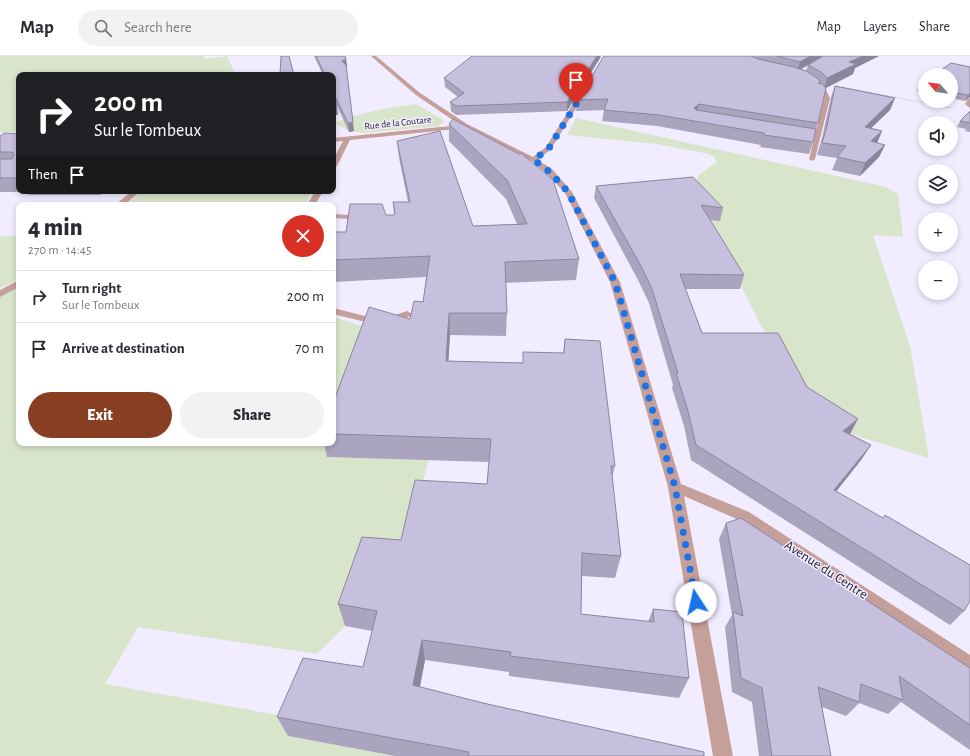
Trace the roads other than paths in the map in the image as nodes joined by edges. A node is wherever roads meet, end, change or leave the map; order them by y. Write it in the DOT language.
graph roads {
  1 [pos="373,56"];
  2 [pos="805,79"];
  3 [pos="589,82"];
  4 [pos="970,100"];
  5 [pos="970,106"];
  6 [pos="465,126"];
  7 [pos="810,137"];
  8 [pos="348,138"];
  9 [pos="818,138"];
  10 [pos="336,140"];
  11 [pos="812,159"];
  12 [pos="336,160"];
  13 [pos="534,160"];
  14 [pos="133,194"];
  15 [pos="124,202"];
  16 [pos="336,216"];
  17 [pos="372,219"];
  18 [pos="16,286"];
  19 [pos="0,294"];
  20 [pos="336,312"];
  21 [pos="407,314"];
  22 [pos="675,487"];
  23 [pos="970,665"];
  24 [pos="723,756"];
  1 -- 6 [label="street"];
  2 -- 9 [label="street"];
  3 -- 13 [label="street"];
  4 -- 5 [label="street"];
  6 -- 8 [label="street, Rue de la Coutare"];
  6 -- 13 [label="street"];
  7 -- 9 [label="street"];
  8 -- 10 [label="street, Rue de la Coutare"];
  8 -- 12 [label="street"];
  9 -- 11 [label="street"];
  13 -- 22 [label="street"];
  14 -- 15 [label="street"];
  16 -- 17 [label="street"];
  18 -- 19 [label="street"];
  20 -- 21 [label="street"];
  22 -- 23 [label="street, Avenue du Centre"];
  22 -- 24 [label="street"];
}
